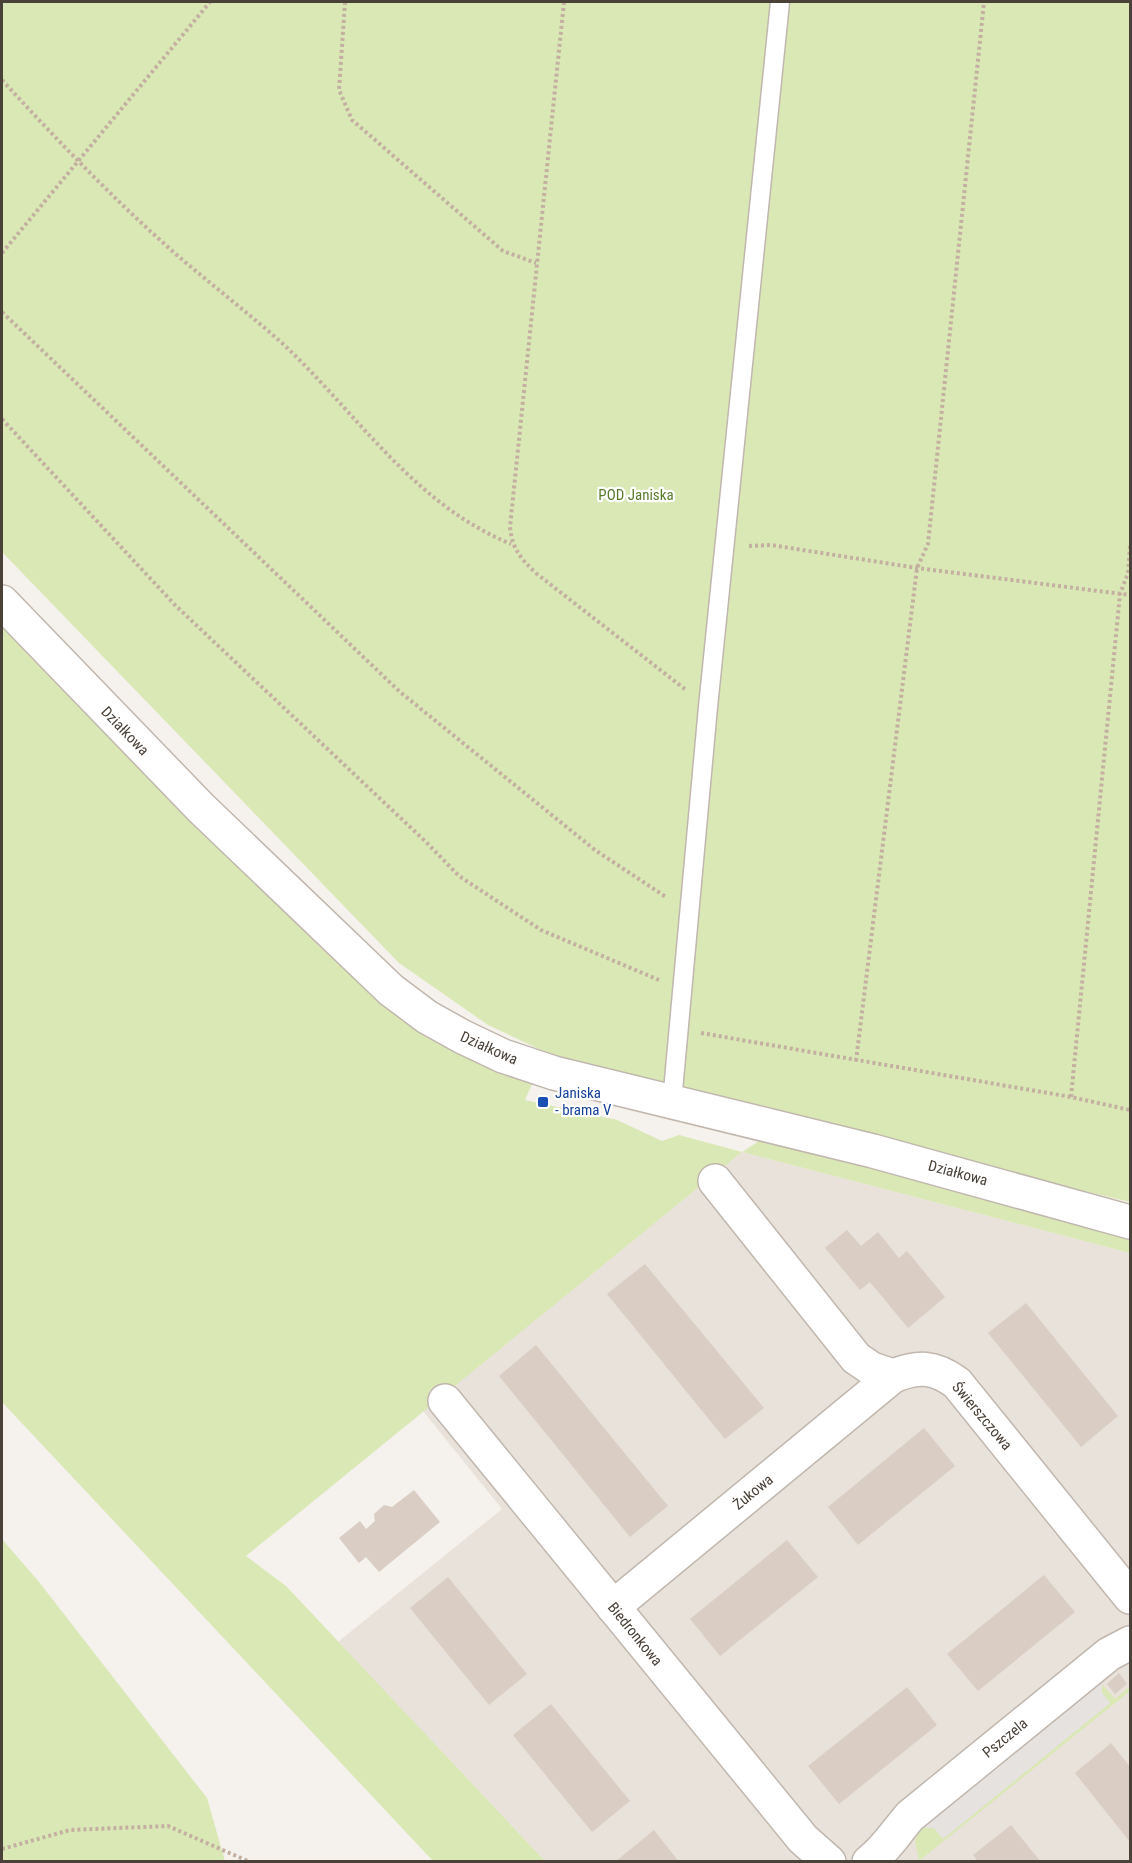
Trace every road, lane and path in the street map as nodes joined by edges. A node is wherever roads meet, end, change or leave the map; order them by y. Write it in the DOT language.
graph roads {
  1 [pos="210,2"];
  2 [pos="345,2"];
  3 [pos="564,2"];
  4 [pos="780,2"];
  5 [pos="984,2"];
  6 [pos="2,80"];
  7 [pos="77,163"];
  8 [pos="2,254"];
  9 [pos="536,263"];
  10 [pos="2,312"];
  11 [pos="2,419"];
  12 [pos="512,544"];
  13 [pos="1131,546"];
  14 [pos="724,548"];
  15 [pos="917,568"];
  16 [pos="1120,594"];
  17 [pos="1131,595"];
  18 [pos="2,602"];
  19 [pos="708,707"];
  20 [pos="689,912"];
  21 [pos="681,992"];
  22 [pos="677,1029"];
  23 [pos="856,1060"];
  24 [pos="1071,1097"];
  25 [pos="672,1102"];
  26 [pos="1131,1110"];
  27 [pos="715,1181"];
  28 [pos="1131,1221"];
  29 [pos="893,1376"];
  30 [pos="445,1401"];
  31 [pos="1131,1597"];
  32 [pos="613,1607"];
  33 [pos="1131,1643"];
  34 [pos="2,1849"];
  35 [pos="887,1856"];
  36 [pos="250,1862"];
  37 [pos="829,1862"];
  1 -- 7 [label="path"];
  2 -- 9 [label="path"];
  3 -- 9 [label="path"];
  4 -- 14 [label="lane"];
  5 -- 15 [label="path"];
  6 -- 7 [label="path"];
  7 -- 8 [label="path"];
  7 -- 12 [label="path"];
  9 -- 12 [label="path"];
  10 -- 20 [label="path"];
  11 -- 21 [label="path"];
  12 -- 19 [label="path"];
  13 -- 16 [label="path"];
  14 -- 15 [label="path"];
  14 -- 19 [label="lane"];
  15 -- 16 [label="path"];
  15 -- 23 [label="path"];
  16 -- 17 [label="path"];
  16 -- 24 [label="path"];
  18 -- 25 [label="street, Działkowa"];
  19 -- 20 [label="lane"];
  20 -- 21 [label="lane"];
  21 -- 22 [label="lane"];
  22 -- 23 [label="path"];
  22 -- 25 [label="lane"];
  23 -- 24 [label="path"];
  24 -- 26 [label="path"];
  25 -- 28 [label="street, Działkowa"];
  27 -- 29 [label="street"];
  29 -- 31 [label="street, Świerszczowa"];
  29 -- 32 [label="street, Żukowa"];
  30 -- 32 [label="street, Biedronkowa"];
  32 -- 37 [label="street, Biedronkowa"];
  33 -- 35 [label="street, Pszczela"];
  34 -- 36 [label="path"];
}
